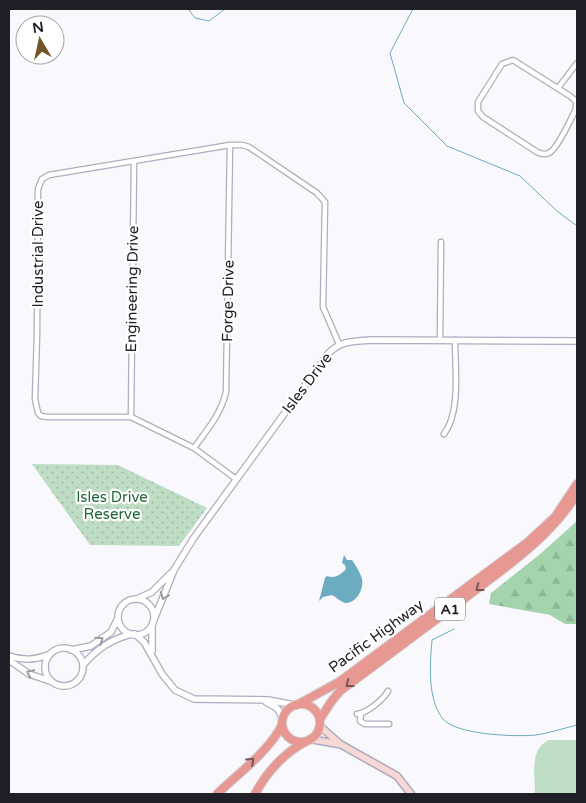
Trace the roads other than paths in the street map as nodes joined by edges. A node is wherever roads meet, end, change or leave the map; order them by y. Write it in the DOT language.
graph roads {
  1 [pos="577,63"];
  2 [pos="558,88"];
  3 [pos="230,145"];
  4 [pos="134,161"];
  5 [pos="441,242"];
  6 [pos="440,340"];
  7 [pos="455,340"];
  8 [pos="577,341"];
  9 [pos="340,344"];
  10 [pos="130,418"];
  11 [pos="444,434"];
  12 [pos="194,448"];
  13 [pos="236,479"];
  14 [pos="577,484"];
  15 [pos="577,494"];
  16 [pos="174,570"];
  17 [pos="137,599"];
  18 [pos="118,616"];
  19 [pos="152,623"];
  20 [pos="134,634"];
  21 [pos="71,650"];
  22 [pos="52,653"];
  23 [pos="9,656"];
  24 [pos="154,658"];
  25 [pos="9,660"];
  26 [pos="83,665"];
  27 [pos="52,682"];
  28 [pos="388,691"];
  29 [pos="259,700"];
  30 [pos="296,705"];
  31 [pos="283,721"];
  32 [pos="320,723"];
  33 [pos="389,724"];
  34 [pos="308,740"];
  35 [pos="340,744"];
  36 [pos="217,794"];
  37 [pos="255,794"];
  38 [pos="411,794"];
  1 -- 2 [label="street"];
  2 -- 2 [label="street"];
  3 -- 4 [label="street, Industrial Drive"];
  3 -- 9 [label="street, Industrial Drive"];
  3 -- 12 [label="street, Forge Drive"];
  4 -- 10 [label="street, Engineering Drive"];
  4 -- 10 [label="street, Industrial Drive"];
  5 -- 6 [label="street"];
  6 -- 7 [label="street, Isles Drive"];
  6 -- 9 [label="street, Isles Drive"];
  7 -- 8 [label="street, Isles Drive"];
  7 -- 11 [label="street"];
  9 -- 13 [label="street, Isles Drive"];
  10 -- 12 [label="street, Industrial Drive"];
  12 -- 13 [label="street, Industrial Drive"];
  13 -- 16 [label="street, Isles Drive"];
  14 -- 30 [label="highway, Pacific Highway / A1"];
  15 -- 32 [label="highway, Pacific Highway / A1, one-way"];
  16 -- 17 [label="street"];
  16 -- 19 [label="street, one-way"];
  17 -- 18 [label="street"];
  17 -- 19 [label="street"];
  18 -- 20 [label="street"];
  21 -- 18 [label="street, one-way"];
  19 -- 20 [label="street"];
  19 -- 24 [label="street"];
  20 -- 24 [label="street"];
  20 -- 26 [label="street"];
  21 -- 22 [label="street"];
  21 -- 26 [label="street"];
  22 -- 23 [label="street"];
  22 -- 27 [label="street"];
  24 -- 29 [label="street"];
  27 -- 25 [label="street, one-way"];
  26 -- 27 [label="street"];
  28 -- 33 [label="street"];
  29 -- 30 [label="street"];
  29 -- 31 [label="street"];
  30 -- 31 [label="highway, A1"];
  30 -- 32 [label="highway"];
  31 -- 34 [label="highway"];
  36 -- 31 [label="highway, A1, one-way"];
  32 -- 34 [label="highway, A1"];
  32 -- 35 [label="main road"];
  34 -- 35 [label="main road"];
  34 -- 37 [label="highway, A1"];
  35 -- 38 [label="main road"];
}
